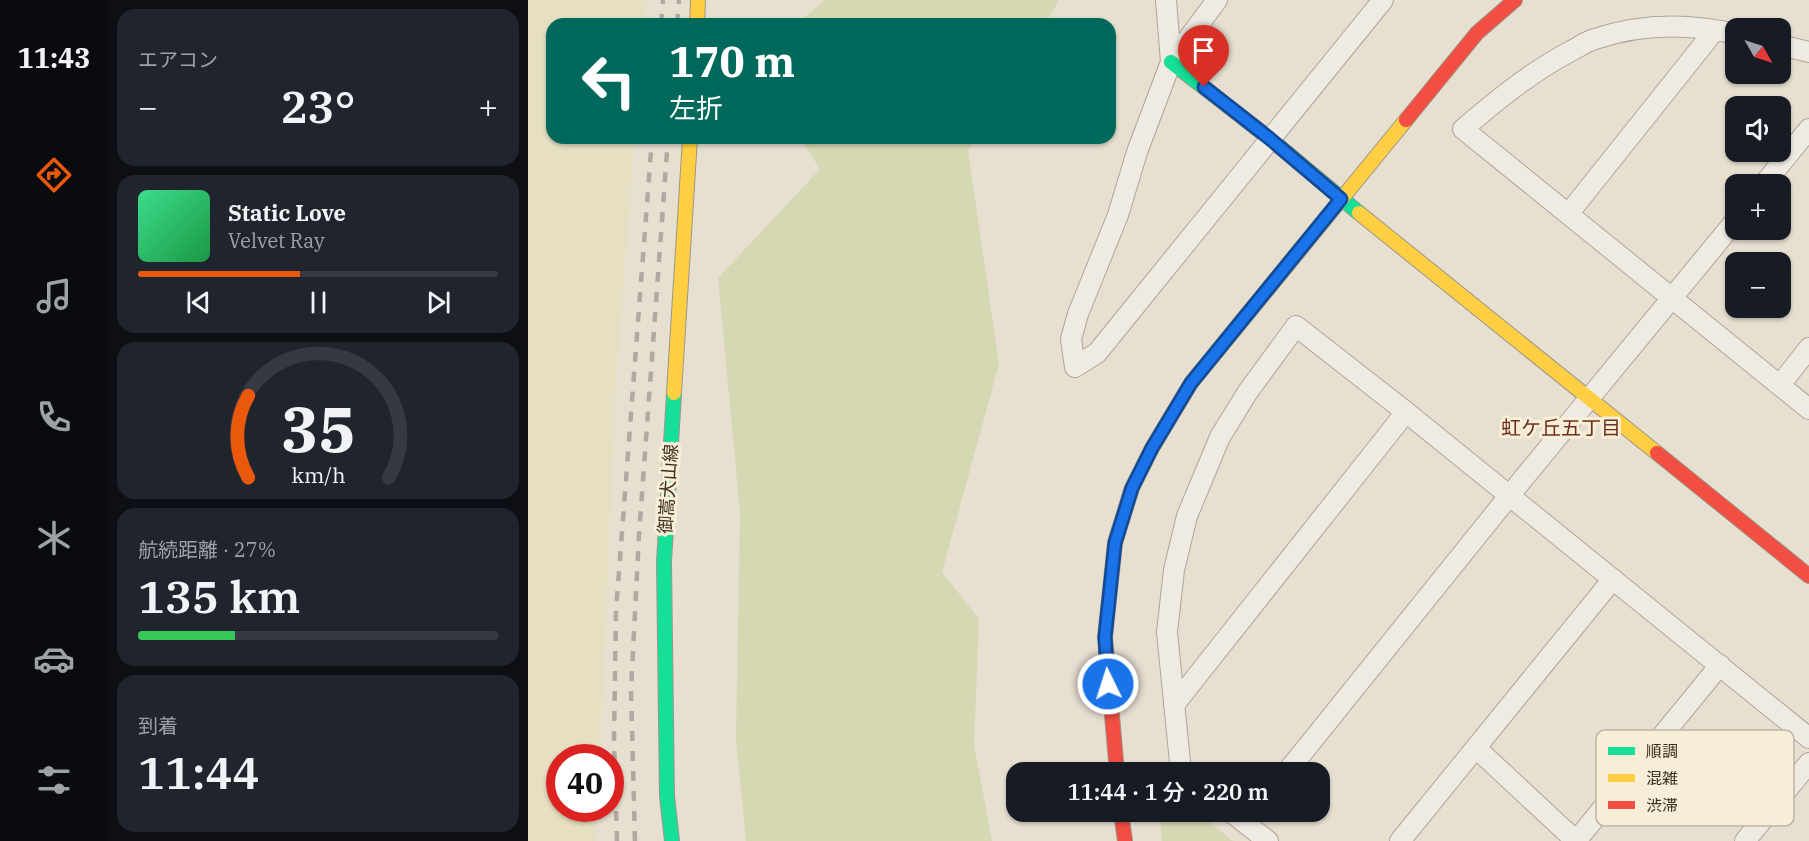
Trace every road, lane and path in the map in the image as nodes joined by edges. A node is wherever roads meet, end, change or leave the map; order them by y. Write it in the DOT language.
graph roads {
  1 [pos="698,0"];
  2 [pos="1166,0"];
  3 [pos="1217,0"];
  4 [pos="1383,0"];
  5 [pos="1515,0"];
  6 [pos="697,18"];
  7 [pos="1715,30"];
  8 [pos="1725,32"];
  9 [pos="1791,48"];
  10 [pos="1809,52"];
  11 [pos="1171,62"];
  12 [pos="1809,129"];
  13 [pos="1269,138"];
  14 [pos="690,144"];
  15 [pos="1772,174"];
  16 [pos="1341,199"];
  17 [pos="1569,213"];
  18 [pos="1725,233"];
  19 [pos="1672,297"];
  20 [pos="1809,348"];
  21 [pos="1780,385"];
  22 [pos="1588,399"];
  23 [pos="1809,409"];
  24 [pos="1406,412"];
  25 [pos="1509,496"];
  26 [pos="1808,574"];
  27 [pos="1613,579"];
  28 [pos="1719,665"];
  29 [pos="1174,705"];
  30 [pos="1666,730"];
  31 [pos="1809,738"];
  32 [pos="1476,748"];
  33 [pos="1116,762"];
  34 [pos="1180,762"];
  35 [pos="1295,762"];
  36 [pos="1809,763"];
  37 [pos="1794,781"];
  38 [pos="1596,816"];
  39 [pos="1122,822"];
  40 [pos="1250,822"];
  41 [pos="1757,826"];
  42 [pos="672,841"];
  43 [pos="1125,841"];
  44 [pos="1268,841"];
  45 [pos="1401,841"];
  46 [pos="1576,841"];
  47 [pos="1745,841"];
  1 -- 6 [label="street"];
  2 -- 11 [label="street"];
  3 -- 11 [label="street"];
  4 -- 13 [label="street"];
  5 -- 16 [label="street"];
  7 -- 8 [label="street"];
  7 -- 17 [label="street"];
  7 -- 17 [label="street"];
  9 -- 10 [label="street"];
  11 -- 13 [label="street"];
  11 -- 13 [label="street"];
  12 -- 15 [label="street"];
  13 -- 16 [label="street"];
  14 -- 42 [label="street, 御嵩犬山線"];
  16 -- 22 [label="street"];
  16 -- 33 [label="street"];
  17 -- 19 [label="street"];
  18 -- 19 [label="street"];
  19 -- 21 [label="street"];
  19 -- 22 [label="street"];
  20 -- 21 [label="street"];
  21 -- 23 [label="street"];
  22 -- 25 [label="street"];
  22 -- 26 [label="street"];
  24 -- 25 [label="street"];
  24 -- 29 [label="street"];
  24 -- 29 [label="street"];
  25 -- 27 [label="street"];
  25 -- 35 [label="street"];
  27 -- 28 [label="street"];
  27 -- 32 [label="street"];
  28 -- 30 [label="street"];
  28 -- 31 [label="street"];
  29 -- 34 [label="street"];
  32 -- 45 [label="street"];
  32 -- 46 [label="street"];
  36 -- 37 [label="street"];
  38 -- 46 [label="street"];
  39 -- 43 [label="street"];
  40 -- 44 [label="street"];
  41 -- 47 [label="street"];
}
